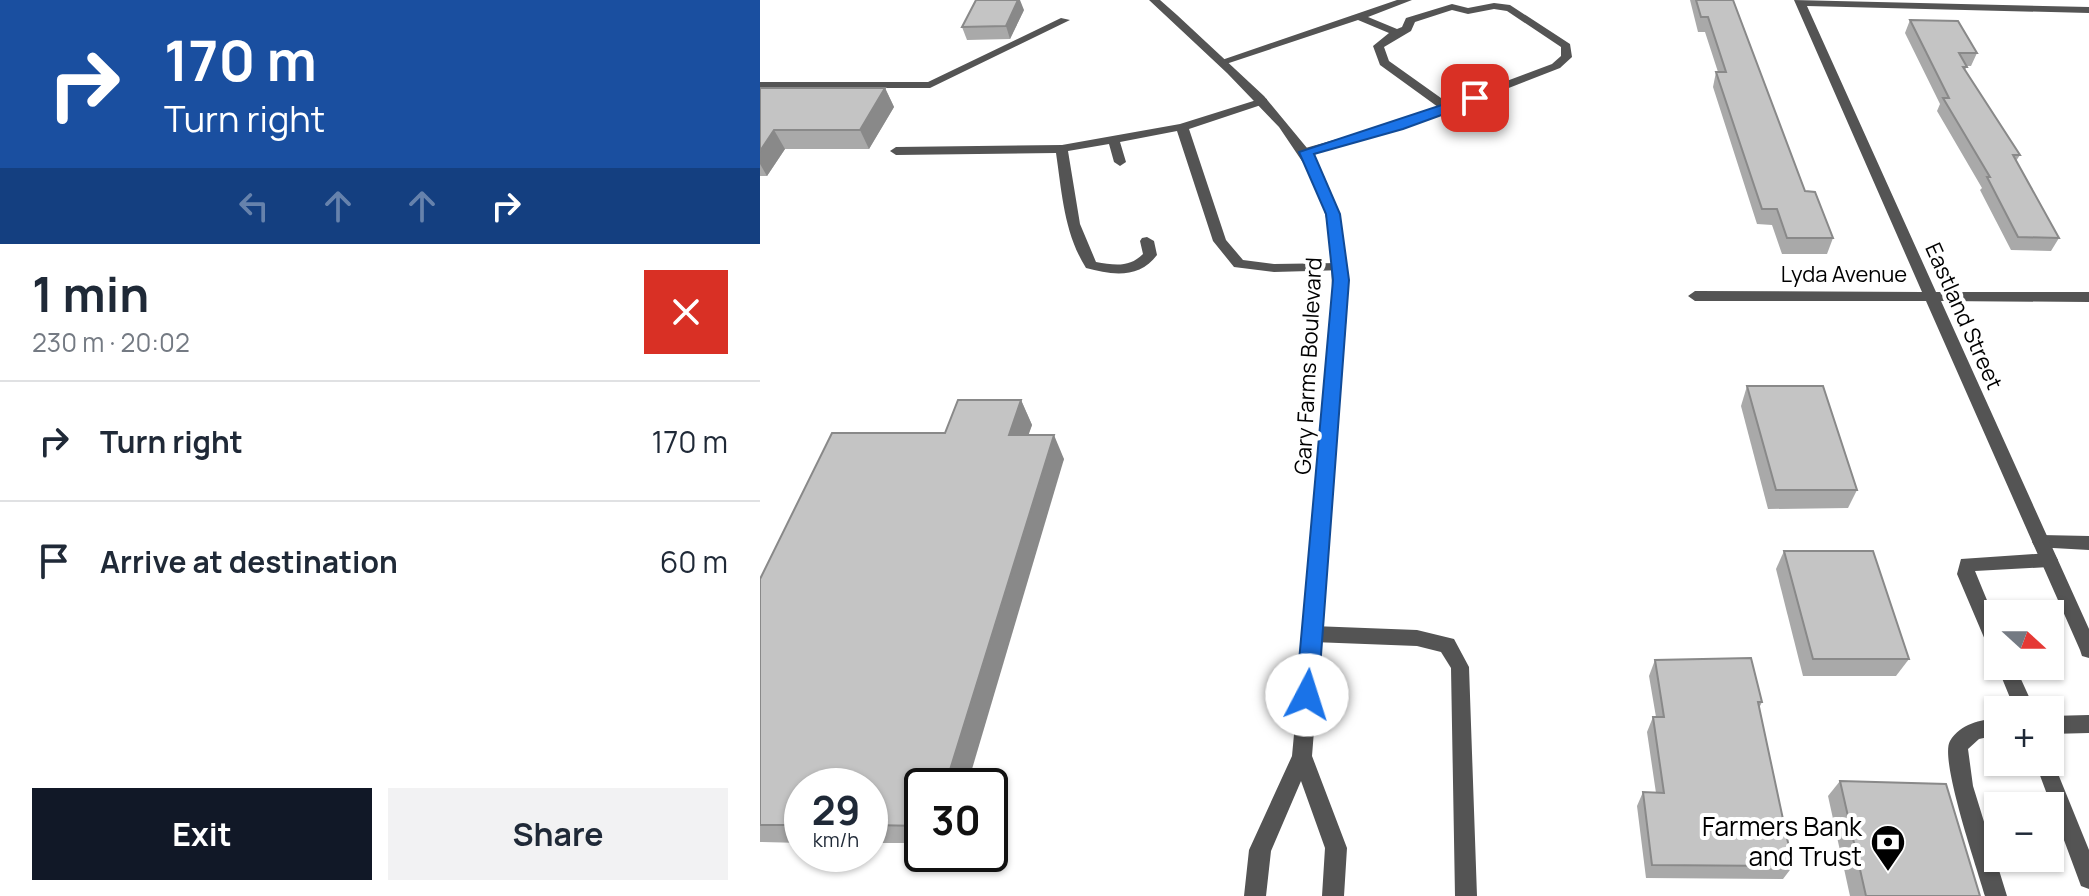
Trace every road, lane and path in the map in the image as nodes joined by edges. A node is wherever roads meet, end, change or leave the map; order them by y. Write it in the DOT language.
graph roads {
  1 [pos="1154,0"];
  2 [pos="1407,0"];
  3 [pos="1800,2"];
  4 [pos="2089,10"];
  5 [pos="1468,11"];
  6 [pos="1360,17"];
  7 [pos="1065,20"];
  8 [pos="1456,20"];
  9 [pos="1402,31"];
  10 [pos="1426,31"];
  11 [pos="1222,62"];
  12 [pos="760,85"];
  13 [pos="1263,101"];
  14 [pos="1449,109"];
  15 [pos="1182,127"];
  16 [pos="1114,141"];
  17 [pos="1062,149"];
  18 [pos="896,151"];
  19 [pos="1306,152"];
  20 [pos="1120,162"];
  21 [pos="1147,241"];
  22 [pos="1340,267"];
  23 [pos="1695,296"];
  24 [pos="1931,297"];
  25 [pos="2089,297"];
  26 [pos="2041,542"];
  27 [pos="2089,543"];
  28 [pos="2049,560"];
  29 [pos="1984,616"];
  30 [pos="1313,634"];
  31 [pos="2089,650"];
  32 [pos="2089,724"];
  33 [pos="2064,725"];
  34 [pos="1984,729"];
  35 [pos="1302,756"];
  36 [pos="2050,776"];
  37 [pos="2089,878"];
  38 [pos="1255,896"];
  39 [pos="1333,896"];
  40 [pos="1466,896"];
  41 [pos="1996,896"];
  1 -- 11 [label="street, Gary Farms Boulevard"];
  2 -- 6 [label="street"];
  3 -- 4 [label="street"];
  3 -- 24 [label="street, Eastland Street"];
  5 -- 8 [label="street"];
  5 -- 9 [label="street"];
  5 -- 14 [label="street"];
  6 -- 9 [label="street"];
  6 -- 11 [label="street"];
  7 -- 12 [label="street"];
  9 -- 10 [label="street"];
  9 -- 14 [label="street"];
  11 -- 13 [label="street, Gary Farms Boulevard"];
  13 -- 15 [label="street"];
  13 -- 19 [label="street, Gary Farms Boulevard"];
  14 -- 19 [label="street"];
  15 -- 16 [label="street"];
  15 -- 22 [label="street"];
  16 -- 17 [label="street"];
  16 -- 20 [label="street"];
  17 -- 18 [label="street"];
  17 -- 21 [label="street"];
  19 -- 22 [label="street, Gary Farms Boulevard"];
  22 -- 30 [label="street, Gary Farms Boulevard"];
  23 -- 24 [label="street, Lyda Avenue"];
  24 -- 25 [label="street, Lyda Avenue"];
  24 -- 26 [label="street, Eastland Street"];
  26 -- 27 [label="street"];
  26 -- 28 [label="street, Eastland Street"];
  28 -- 29 [label="street"];
  28 -- 31 [label="street, Eastland Street"];
  30 -- 35 [label="street, Gary Farms Boulevard"];
  30 -- 40 [label="street"];
  32 -- 33 [label="street"];
  34 -- 41 [label="street"];
  35 -- 38 [label="street, Gary Farms Boulevard"];
  35 -- 39 [label="street, Gary Farms Boulevard"];
  36 -- 37 [label="street"];
}
